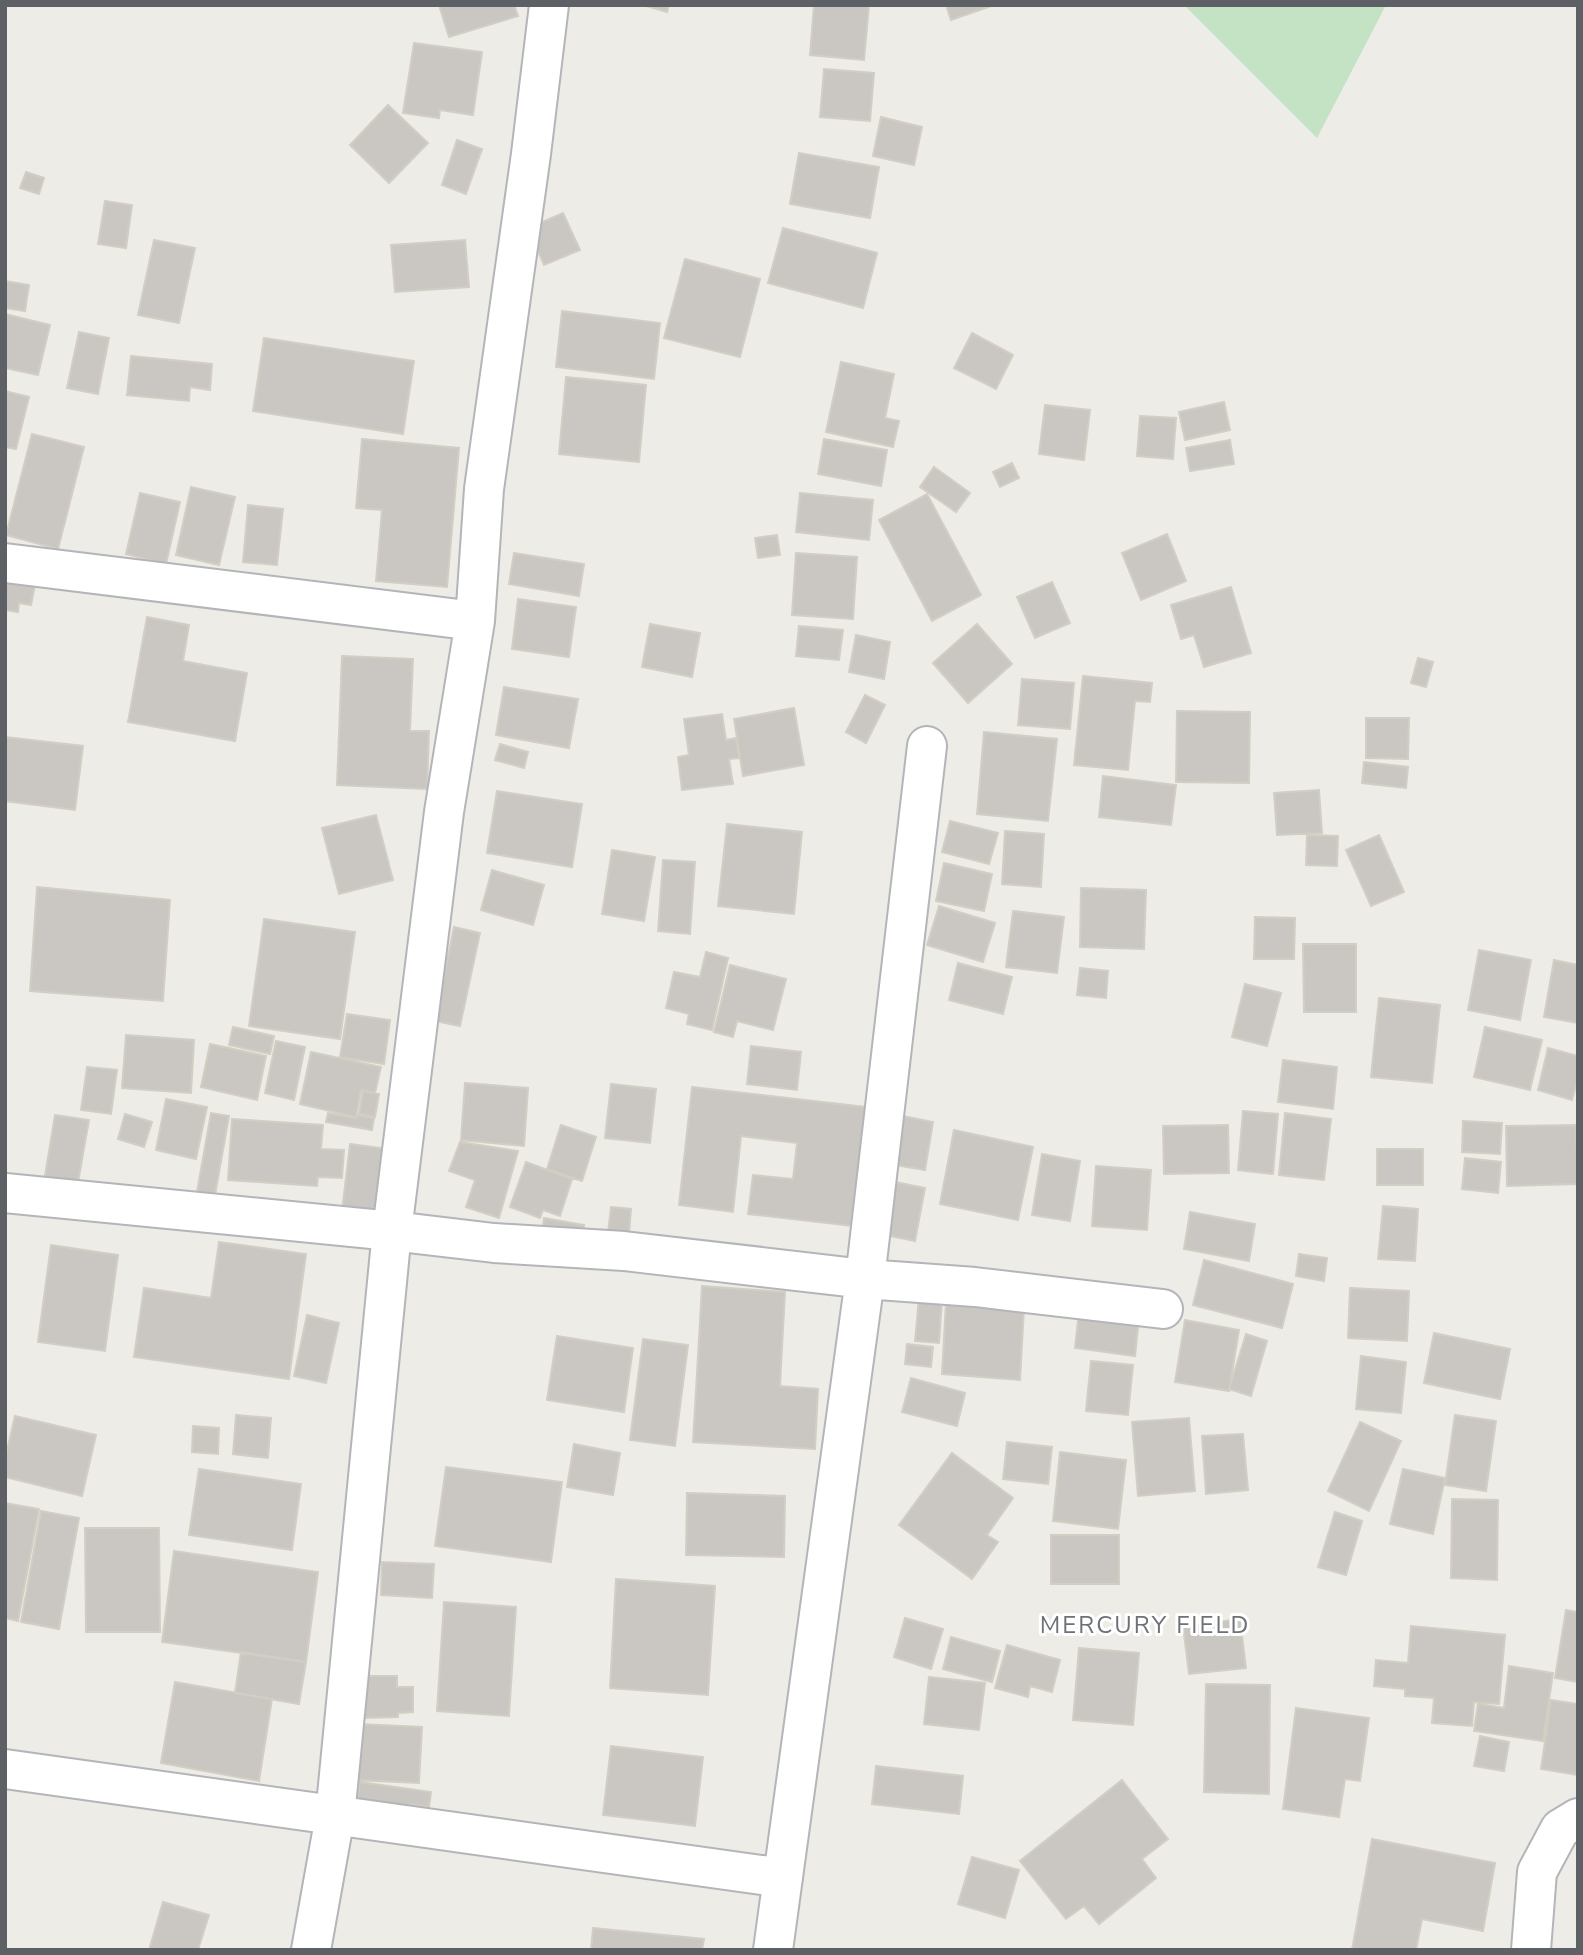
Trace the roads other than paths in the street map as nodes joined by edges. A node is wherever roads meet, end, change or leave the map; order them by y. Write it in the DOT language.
graph roads {
  1 [pos="549,5"];
  2 [pos="5,563"];
  3 [pos="475,621"];
  4 [pos="927,746"];
  5 [pos="5,1193"];
  6 [pos="392,1231"];
  7 [pos="865,1279"];
  8 [pos="1163,1310"];
  9 [pos="5,1769"];
  10 [pos="335,1816"];
  11 [pos="1578,1818"];
  12 [pos="783,1878"];
  13 [pos="311,1950"];
  14 [pos="773,1950"];
  15 [pos="1531,1950"];
  1 -- 3 [label="street"];
  2 -- 3 [label="street"];
  3 -- 6 [label="street"];
  4 -- 7 [label="street"];
  5 -- 6 [label="street"];
  6 -- 7 [label="street"];
  6 -- 10 [label="street"];
  7 -- 8 [label="street"];
  7 -- 12 [label="street"];
  9 -- 10 [label="street"];
  10 -- 12 [label="street"];
  10 -- 13 [label="street"];
  11 -- 15 [label="street"];
  12 -- 14 [label="street"];
}
